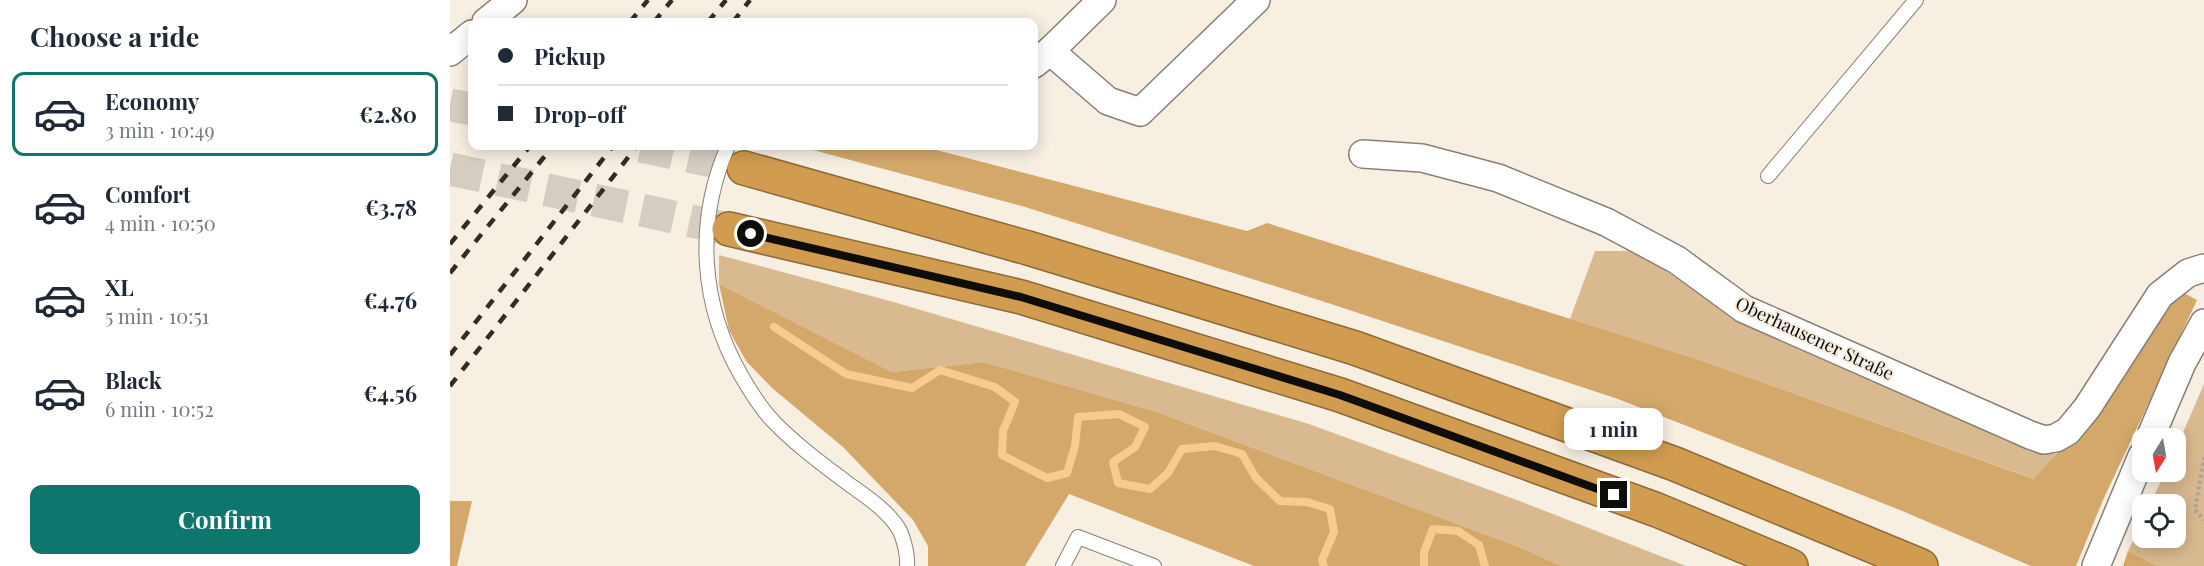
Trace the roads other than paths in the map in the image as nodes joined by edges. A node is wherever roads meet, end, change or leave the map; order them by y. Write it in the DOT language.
graph roads {
  1 [pos="513,0"];
  2 [pos="1102,0"];
  3 [pos="1256,0"];
  4 [pos="1916,0"];
  5 [pos="491,18"];
  6 [pos="468,37"];
  7 [pos="450,52"];
  8 [pos="1042,57"];
  9 [pos="1363,154"];
  10 [pos="736,157"];
  11 [pos="1768,176"];
  12 [pos="729,229"];
  13 [pos="2204,268"];
  14 [pos="2204,322"];
  15 [pos="2154,428"];
  16 [pos="2132,479"];
  17 [pos="2100,554"];
  18 [pos="907,566"];
  19 [pos="1063,566"];
  20 [pos="1154,566"];
  21 [pos="1791,566"];
  22 [pos="1921,566"];
  1 -- 5 [label="street"];
  2 -- 8 [label="street"];
  3 -- 8 [label="street"];
  4 -- 11 [label="lane"];
  6 -- 7 [label="street"];
  9 -- 13 [label="street, Oberhausener Straße"];
  10 -- 18 [label="lane"];
  10 -- 22 [label="highway"];
  12 -- 21 [label="highway"];
  14 -- 15 [label="street"];
  16 -- 17 [label="street"];
  19 -- 20 [label="lane"];
}
